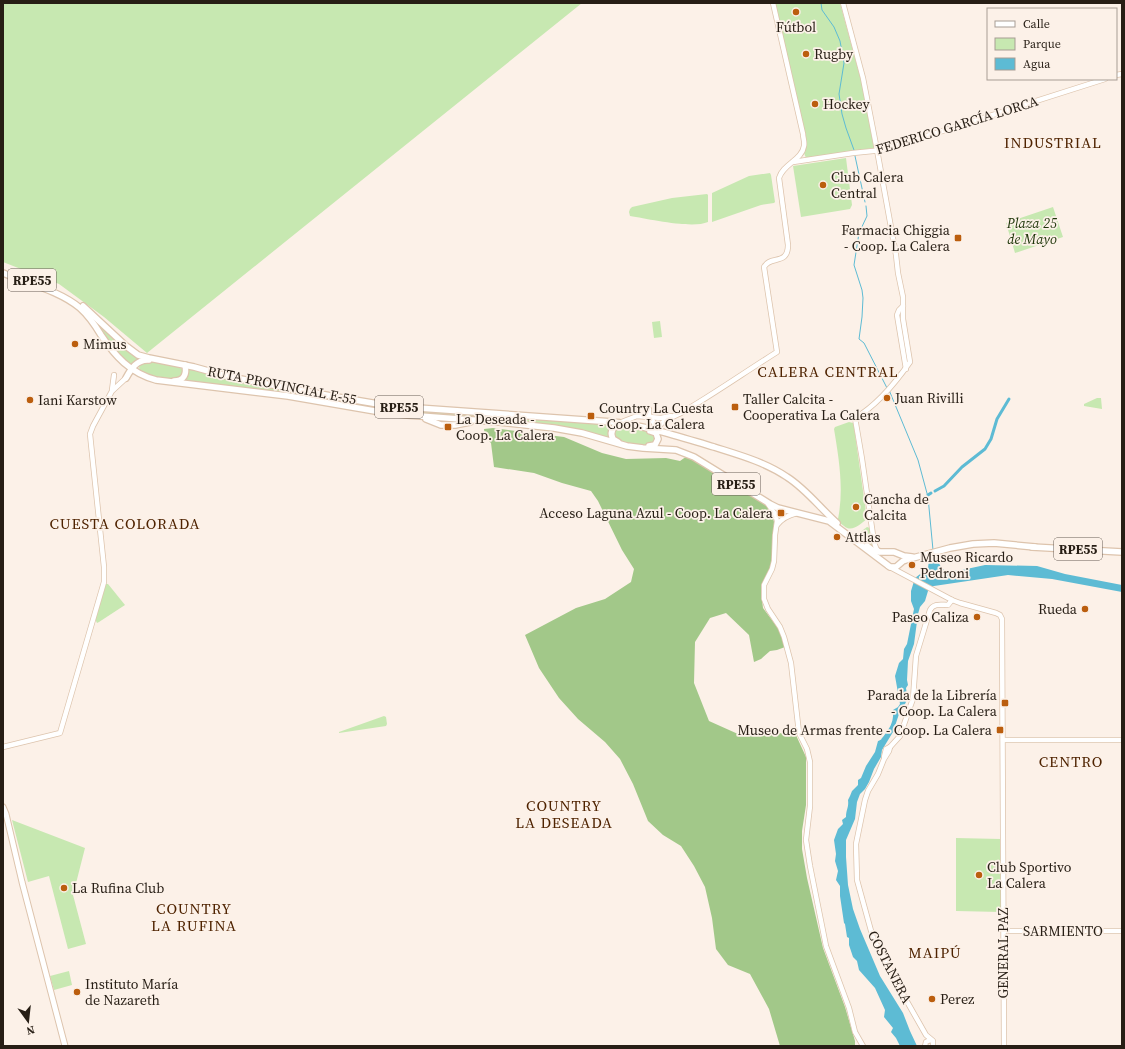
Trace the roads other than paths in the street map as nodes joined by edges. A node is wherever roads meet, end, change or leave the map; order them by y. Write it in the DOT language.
graph roads {
  1 [pos="773,3"];
  2 [pos="842,3"];
  3 [pos="1102,80"];
  4 [pos="803,150"];
  5 [pos="877,150"];
  6 [pos="807,160"];
  7 [pos="791,163"];
  8 [pos="3,269"];
  9 [pos="3,273"];
  10 [pos="902,306"];
  11 [pos="160,360"];
  12 [pos="139,362"];
  13 [pos="170,362"];
  14 [pos="185,365"];
  15 [pos="906,369"];
  16 [pos="185,373"];
  17 [pos="128,374"];
  18 [pos="114,375"];
  19 [pos="156,380"];
  20 [pos="166,382"];
  21 [pos="112,391"];
  22 [pos="649,409"];
  23 [pos="678,414"];
  24 [pos="650,417"];
  25 [pos="619,423"];
  26 [pos="646,427"];
  27 [pos="659,431"];
  28 [pos="658,439"];
  29 [pos="627,446"];
  30 [pos="646,448"];
  31 [pos="767,503"];
  32 [pos="798,513"];
  33 [pos="827,517"];
  34 [pos="776,527"];
  35 [pos="880,552"];
  36 [pos="895,552"];
  37 [pos="1122,552"];
  38 [pos="914,557"];
  39 [pos="901,563"];
  40 [pos="888,566"];
  41 [pos="908,576"];
  42 [pos="952,600"];
  43 [pos="1003,740"];
  44 [pos="1122,740"];
  45 [pos="3,747"];
  46 [pos="3,804"];
  47 [pos="3,808"];
  48 [pos="3,816"];
  49 [pos="7,821"];
  50 [pos="1004,931"];
  51 [pos="1122,931"];
  52 [pos="926,1035"];
  53 [pos="932,1040"];
  54 [pos="926,1044"];
  55 [pos="65,1046"];
  56 [pos="863,1046"];
  57 [pos="933,1046"];
  58 [pos="1004,1046"];
  1 -- 4 [label="street"];
  2 -- 5 [label="street"];
  3 -- 5 [label="street, FEDERICO GARCÍA LORCA"];
  4 -- 6 [label="street"];
  4 -- 7 [label="street"];
  5 -- 6 [label="street, FEDERICO GARCÍA LORCA"];
  5 -- 10 [label="street"];
  6 -- 7 [label="street, FEDERICO GARCÍA LORCA"];
  7 -- 23 [label="street"];
  8 -- 11 [label="main road, RUTA PROVINCIAL E-55 / RPE55"];
  9 -- 17 [label="main road, RUTA PROVINCIAL E-55 / RPE55"];
  10 -- 15 [label="street"];
  10 -- 15 [label="street"];
  11 -- 12 [label="main road, RPE55"];
  11 -- 13 [label="main road, RUTA PROVINCIAL E-55 / RPE55"];
  12 -- 17 [label="main road"];
  12 -- 19 [label="main road, RPE55"];
  13 -- 14 [label="main road, RUTA PROVINCIAL E-55 / RPE55"];
  13 -- 16 [label="main road, RPE55"];
  14 -- 16 [label="main road"];
  14 -- 25 [label="main road, RUTA PROVINCIAL E-55 / RPE55"];
  15 -- 35 [label="street"];
  16 -- 20 [label="main road, RPE55"];
  17 -- 19 [label="main road, RUTA PROVINCIAL E-55 / RPE55"];
  17 -- 21 [label="street"];
  18 -- 21 [label="street"];
  19 -- 20 [label="main road, RUTA PROVINCIAL E-55 / RPE55"];
  20 -- 29 [label="main road, RUTA PROVINCIAL E-55 / RPE55"];
  21 -- 45 [label="street"];
  22 -- 24 [label="street"];
  23 -- 24 [label="street"];
  23 -- 27 [label="street"];
  24 -- 25 [label="street"];
  24 -- 27 [label="street"];
  25 -- 26 [label="main road, RUTA PROVINCIAL E-55 / RPE55"];
  25 -- 29 [label="main road"];
  26 -- 27 [label="main road, RUTA PROVINCIAL E-55 / RPE55"];
  26 -- 28 [label="main road"];
  27 -- 28 [label="main road"];
  27 -- 33 [label="main road, RPE55"];
  28 -- 30 [label="main road"];
  29 -- 30 [label="main road, RUTA PROVINCIAL E-55 / RPE55"];
  30 -- 31 [label="main road, RPE55"];
  31 -- 32 [label="main road, RPE55"];
  31 -- 34 [label="street"];
  32 -- 33 [label="main road, RPE55"];
  32 -- 34 [label="street"];
  33 -- 35 [label="main road, RPE55"];
  33 -- 40 [label="main road, RPE55"];
  34 -- 56 [label="street"];
  35 -- 36 [label="main road"];
  36 -- 38 [label="main road, RPE55"];
  36 -- 39 [label="main road"];
  36 -- 40 [label="main road"];
  37 -- 38 [label="main road, RPE55"];
  38 -- 39 [label="main road, RPE55"];
  39 -- 40 [label="main road, RPE55"];
  39 -- 41 [label="street"];
  40 -- 41 [label="street"];
  41 -- 42 [label="street"];
  42 -- 43 [label="street, GENERAL PAZ"];
  42 -- 52 [label="street, COSTANERA"];
  43 -- 44 [label="street"];
  43 -- 50 [label="street, GENERAL PAZ"];
  46 -- 47 [label="main road"];
  47 -- 49 [label="main road"];
  48 -- 49 [label="main road"];
  49 -- 55 [label="main road"];
  50 -- 51 [label="street, SARMIENTO"];
  50 -- 58 [label="street, GENERAL PAZ"];
  52 -- 53 [label="street, COSTANERA"];
  52 -- 54 [label="street, COSTANERA"];
  53 -- 54 [label="street, COSTANERA"];
  53 -- 57 [label="street"];
}
